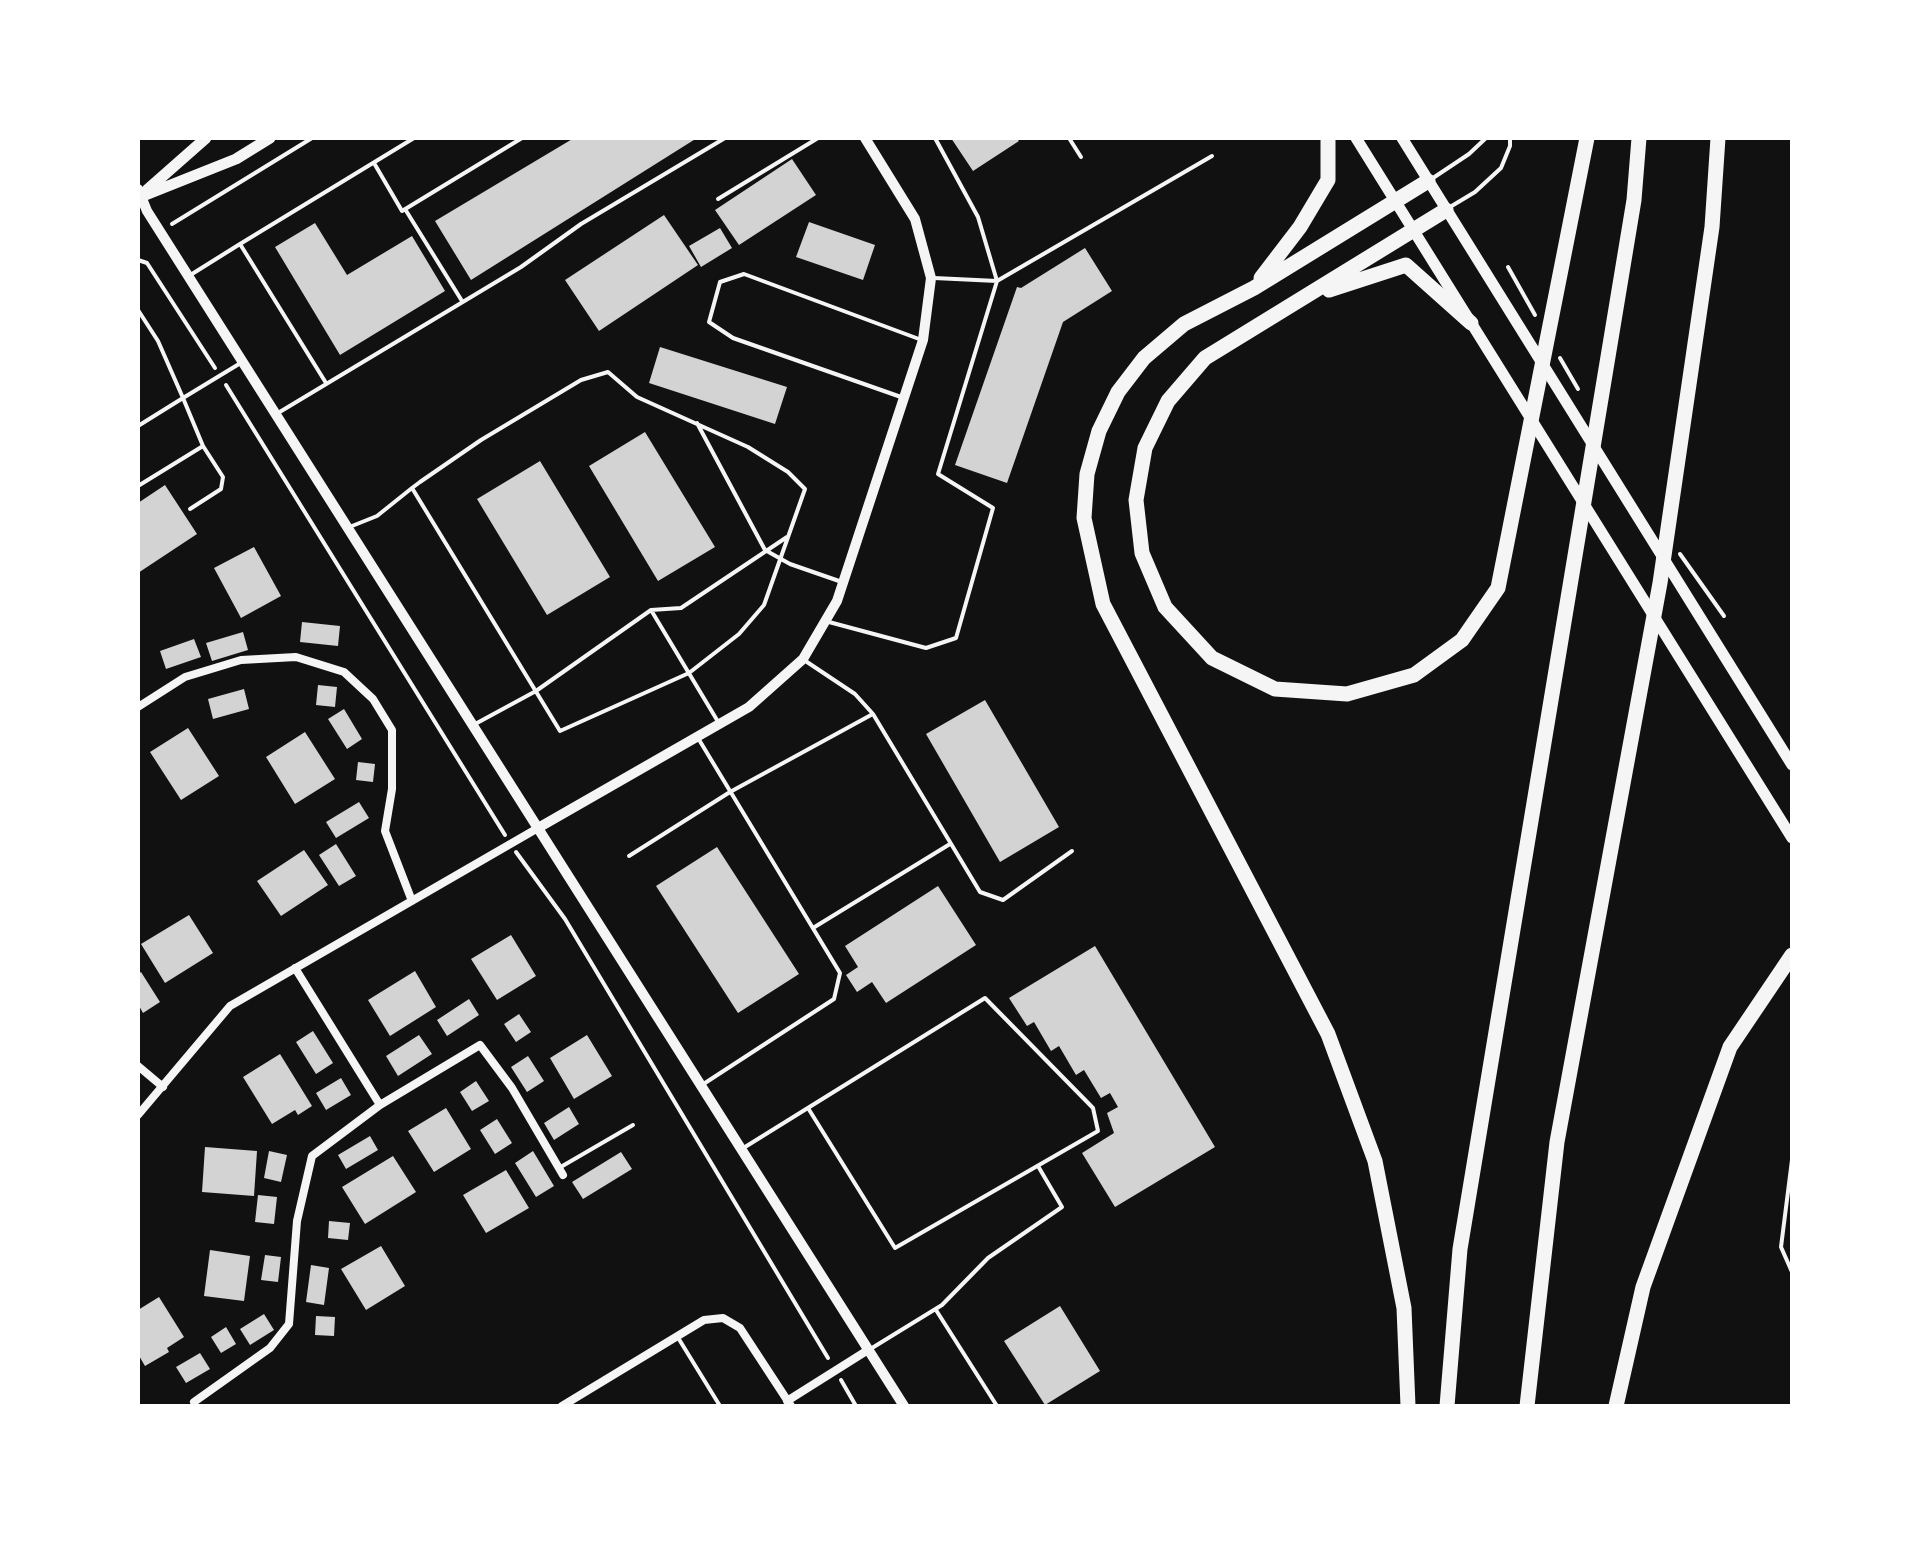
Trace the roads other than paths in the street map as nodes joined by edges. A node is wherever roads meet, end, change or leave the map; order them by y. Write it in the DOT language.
graph roads {
  1 [pos="206,138"];
  2 [pos="270,138"];
  3 [pos="414,138"];
  4 [pos="522,138"];
  5 [pos="724,138"];
  6 [pos="818,138"];
  7 [pos="865,138"];
  8 [pos="935,138"];
  9 [pos="1069,138"];
  10 [pos="1328,138"];
  11 [pos="1356,138"];
  12 [pos="1402,138"];
  13 [pos="1486,138"];
  14 [pos="1510,138"];
  15 [pos="1587,138"];
  16 [pos="1639,138"];
  17 [pos="1718,138"];
  18 [pos="1212,156"];
  19 [pos="1081,157"];
  20 [pos="374,162"];
  21 [pos="1428,181"];
  22 [pos="138,194"];
  23 [pos="718,199"];
  24 [pos="1396,201"];
  25 [pos="404,210"];
  26 [pos="1446,210"];
  27 [pos="1414,230"];
  28 [pos="240,244"];
  29 [pos="188,276"];
  30 [pos="931,278"];
  31 [pos="997,281"];
  32 [pos="1254,288"];
  33 [pos="1306,296"];
  34 [pos="462,302"];
  35 [pos="138,310"];
  36 [pos="1472,323"];
  37 [pos="923,340"];
  38 [pos="242,362"];
  39 [pos="326,384"];
  40 [pos="183,398"];
  41 [pos="904,398"];
  42 [pos="276,414"];
  43 [pos="697,422"];
  44 [pos="138,426"];
  45 [pos="203,446"];
  46 [pos="138,486"];
  47 [pos="412,488"];
  48 [pos="190,509"];
  49 [pos="348,528"];
  50 [pos="789,536"];
  51 [pos="765,550"];
  52 [pos="782,559"];
  53 [pos="843,583"];
  54 [pos="651,610"];
  55 [pos="825,621"];
  56 [pos="803,659"];
  57 [pos="689,673"];
  58 [pos="536,691"];
  59 [pos="138,706"];
  60 [pos="873,714"];
  61 [pos="720,724"];
  62 [pos="472,725"];
  63 [pos="697,737"];
  64 [pos="1792,766"];
  65 [pos="730,792"];
  66 [pos="538,828"];
  67 [pos="1792,838"];
  68 [pos="951,844"];
  69 [pos="1072,852"];
  70 [pos="629,856"];
  71 [pos="412,901"];
  72 [pos="813,928"];
  73 [pos="1792,955"];
  74 [pos="296,968"];
  75 [pos="138,1066"];
  76 [pos="701,1086"];
  77 [pos="162,1087"];
  78 [pos="380,1105"];
  79 [pos="808,1108"];
  80 [pos="138,1116"];
  81 [pos="633,1125"];
  82 [pos="741,1149"];
  83 [pos="1792,1160"];
  84 [pos="1037,1164"];
  85 [pos="561,1172"];
  86 [pos="1792,1272"];
  87 [pos="936,1310"];
  88 [pos="677,1336"];
  89 [pos="868,1350"];
  90 [pos="194,1402"];
  91 [pos="789,1404"];
  92 [pos="562,1406"];
  93 [pos="720,1406"];
  94 [pos="904,1406"];
  95 [pos="997,1406"];
  96 [pos="1408,1406"];
  97 [pos="1447,1406"];
  98 [pos="1526,1406"];
  99 [pos="1616,1406"];
  1 -- 22 [label="main road"];
  2 -- 22 [label="main road"];
  3 -- 20 [label="lane"];
  4 -- 25 [label="lane"];
  5 -- 34 [label="lane"];
  6 -- 23 [label="lane"];
  7 -- 30 [label="street"];
  8 -- 31 [label="lane"];
  9 -- 19 [label="lane"];
  10 -- 32 [label="highway"];
  11 -- 24 [label="main road"];
  12 -- 21 [label="main road"];
  13 -- 21 [label="lane"];
  14 -- 26 [label="lane"];
  15 -- 33 [label="highway"];
  16 -- 97 [label="highway"];
  17 -- 98 [label="highway"];
  18 -- 31 [label="lane"];
  20 -- 25 [label="lane"];
  20 -- 28 [label="lane"];
  21 -- 24 [label="highway"];
  21 -- 26 [label="main road"];
  22 -- 29 [label="street"];
  24 -- 27 [label="main road"];
  24 -- 32 [label="highway"];
  25 -- 34 [label="lane"];
  26 -- 27 [label="highway"];
  26 -- 64 [label="main road"];
  27 -- 33 [label="highway"];
  27 -- 36 [label="main road"];
  28 -- 29 [label="lane"];
  28 -- 39 [label="lane"];
  29 -- 38 [label="street"];
  30 -- 31 [label="lane"];
  30 -- 37 [label="street"];
  31 -- 55 [label="lane"];
  32 -- 96 [label="highway"];
  33 -- 36 [label="highway"];
  34 -- 39 [label="lane"];
  35 -- 40 [label="lane"];
  36 -- 67 [label="main road"];
  37 -- 41 [label="street"];
  37 -- 41 [label="lane"];
  38 -- 40 [label="lane"];
  38 -- 42 [label="street"];
  39 -- 42 [label="lane"];
  40 -- 44 [label="lane"];
  40 -- 45 [label="lane"];
  41 -- 53 [label="street"];
  42 -- 49 [label="street"];
  43 -- 47 [label="lane"];
  43 -- 50 [label="lane"];
  43 -- 51 [label="lane"];
  45 -- 46 [label="lane"];
  45 -- 48 [label="lane"];
  47 -- 49 [label="lane"];
  47 -- 58 [label="lane"];
  49 -- 62 [label="street"];
  50 -- 51 [label="lane"];
  50 -- 52 [label="lane"];
  51 -- 52 [label="lane"];
  51 -- 54 [label="lane"];
  52 -- 53 [label="lane"];
  52 -- 57 [label="lane"];
  53 -- 55 [label="street"];
  54 -- 57 [label="lane"];
  54 -- 58 [label="lane"];
  55 -- 56 [label="street"];
  56 -- 60 [label="lane"];
  56 -- 61 [label="street"];
  57 -- 58 [label="lane"];
  57 -- 61 [label="lane"];
  58 -- 62 [label="lane"];
  59 -- 71 [label="street"];
  60 -- 65 [label="lane"];
  60 -- 68 [label="lane"];
  61 -- 63 [label="street"];
  62 -- 66 [label="street"];
  63 -- 65 [label="lane"];
  63 -- 66 [label="street"];
  65 -- 70 [label="lane"];
  65 -- 72 [label="lane"];
  66 -- 71 [label="street"];
  66 -- 76 [label="street"];
  68 -- 69 [label="lane"];
  68 -- 72 [label="lane"];
  71 -- 74 [label="street"];
  72 -- 76 [label="lane"];
  73 -- 99 [label="highway"];
  74 -- 77 [label="street"];
  74 -- 78 [label="street"];
  75 -- 77 [label="street"];
  76 -- 82 [label="street"];
  77 -- 80 [label="street"];
  78 -- 85 [label="street"];
  78 -- 90 [label="street"];
  79 -- 82 [label="lane"];
  79 -- 84 [label="lane"];
  79 -- 84 [label="lane"];
  81 -- 85 [label="lane"];
  82 -- 89 [label="street"];
  83 -- 86 [label="lane"];
  84 -- 87 [label="lane"];
  87 -- 89 [label="lane"];
  87 -- 95 [label="lane"];
  88 -- 91 [label="street"];
  88 -- 92 [label="street"];
  88 -- 93 [label="lane"];
  89 -- 91 [label="street"];
  89 -- 94 [label="street"];
}
